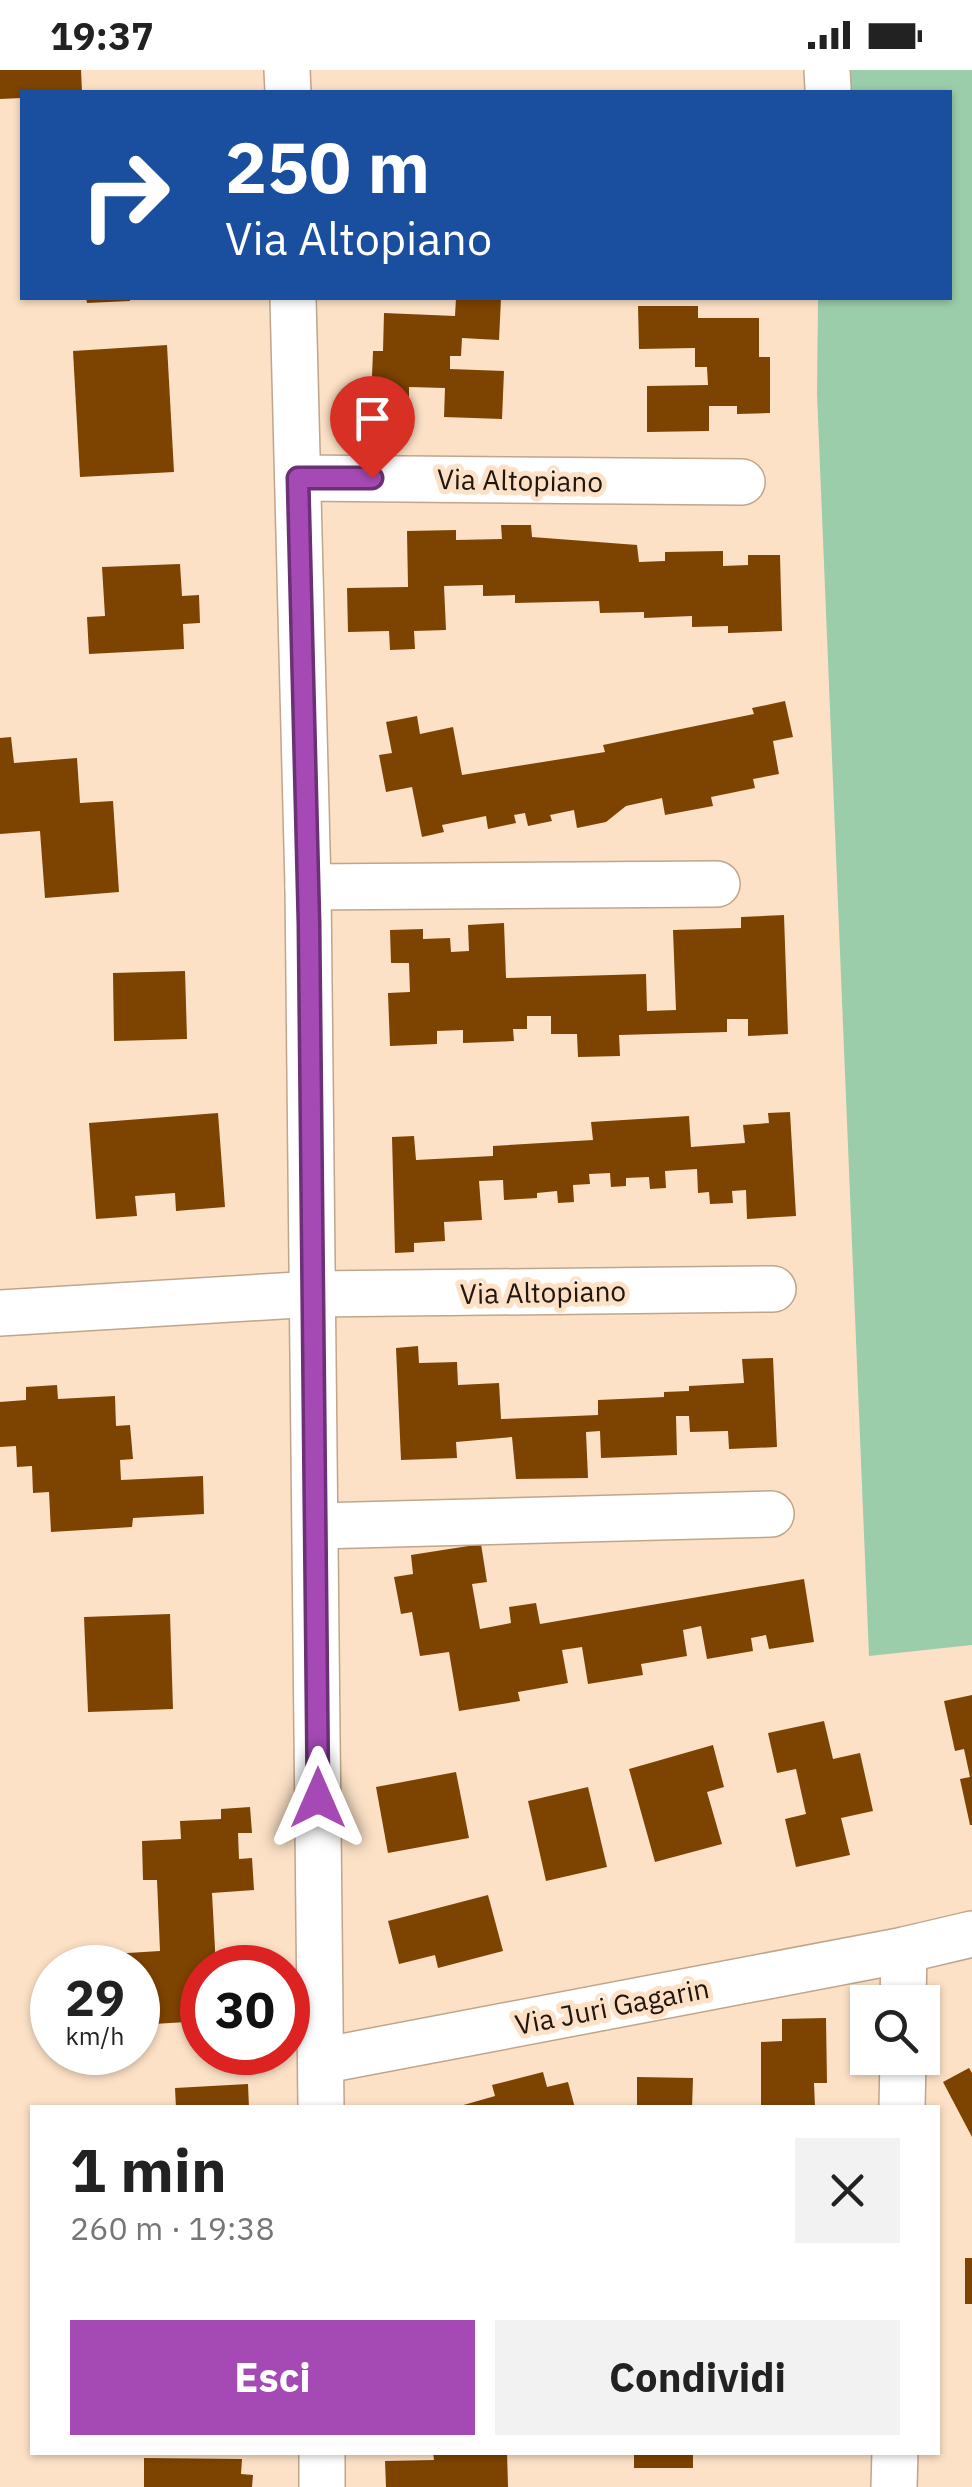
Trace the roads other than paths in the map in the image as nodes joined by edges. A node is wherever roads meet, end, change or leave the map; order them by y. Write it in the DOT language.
graph roads {
  1 [pos="293,300"];
  2 [pos="298,478"];
  3 [pos="742,482"];
  4 [pos="717,884"];
  5 [pos="308,888"];
  6 [pos="773,1290"];
  7 [pos="314,1294"];
  8 [pos="0,1314"];
  9 [pos="771,1514"];
  10 [pos="317,1526"];
  11 [pos="972,1934"];
  12 [pos="904,1950"];
  13 [pos="903,1985"];
  14 [pos="320,2061"];
  15 [pos="902,2075"];
  16 [pos="321,2105"];
  17 [pos="902,2105"];
  18 [pos="322,2455"];
  19 [pos="895,2455"];
  20 [pos="322,2487"];
  21 [pos="894,2487"];
  1 -- 2 [label="street"];
  2 -- 3 [label="street, Via Altopiano"];
  2 -- 5 [label="street"];
  4 -- 5 [label="street"];
  5 -- 7 [label="street"];
  6 -- 7 [label="street, Via Altopiano"];
  7 -- 8 [label="street, Via Altopiano"];
  7 -- 10 [label="street"];
  9 -- 10 [label="street"];
  10 -- 14 [label="street"];
  11 -- 12 [label="street, Via Juri Gagarin"];
  12 -- 13 [label="street"];
  12 -- 14 [label="street, Via Juri Gagarin"];
  14 -- 16 [label="street"];
  15 -- 17 [label="street"];
  18 -- 20 [label="street"];
  19 -- 21 [label="street"];
}
